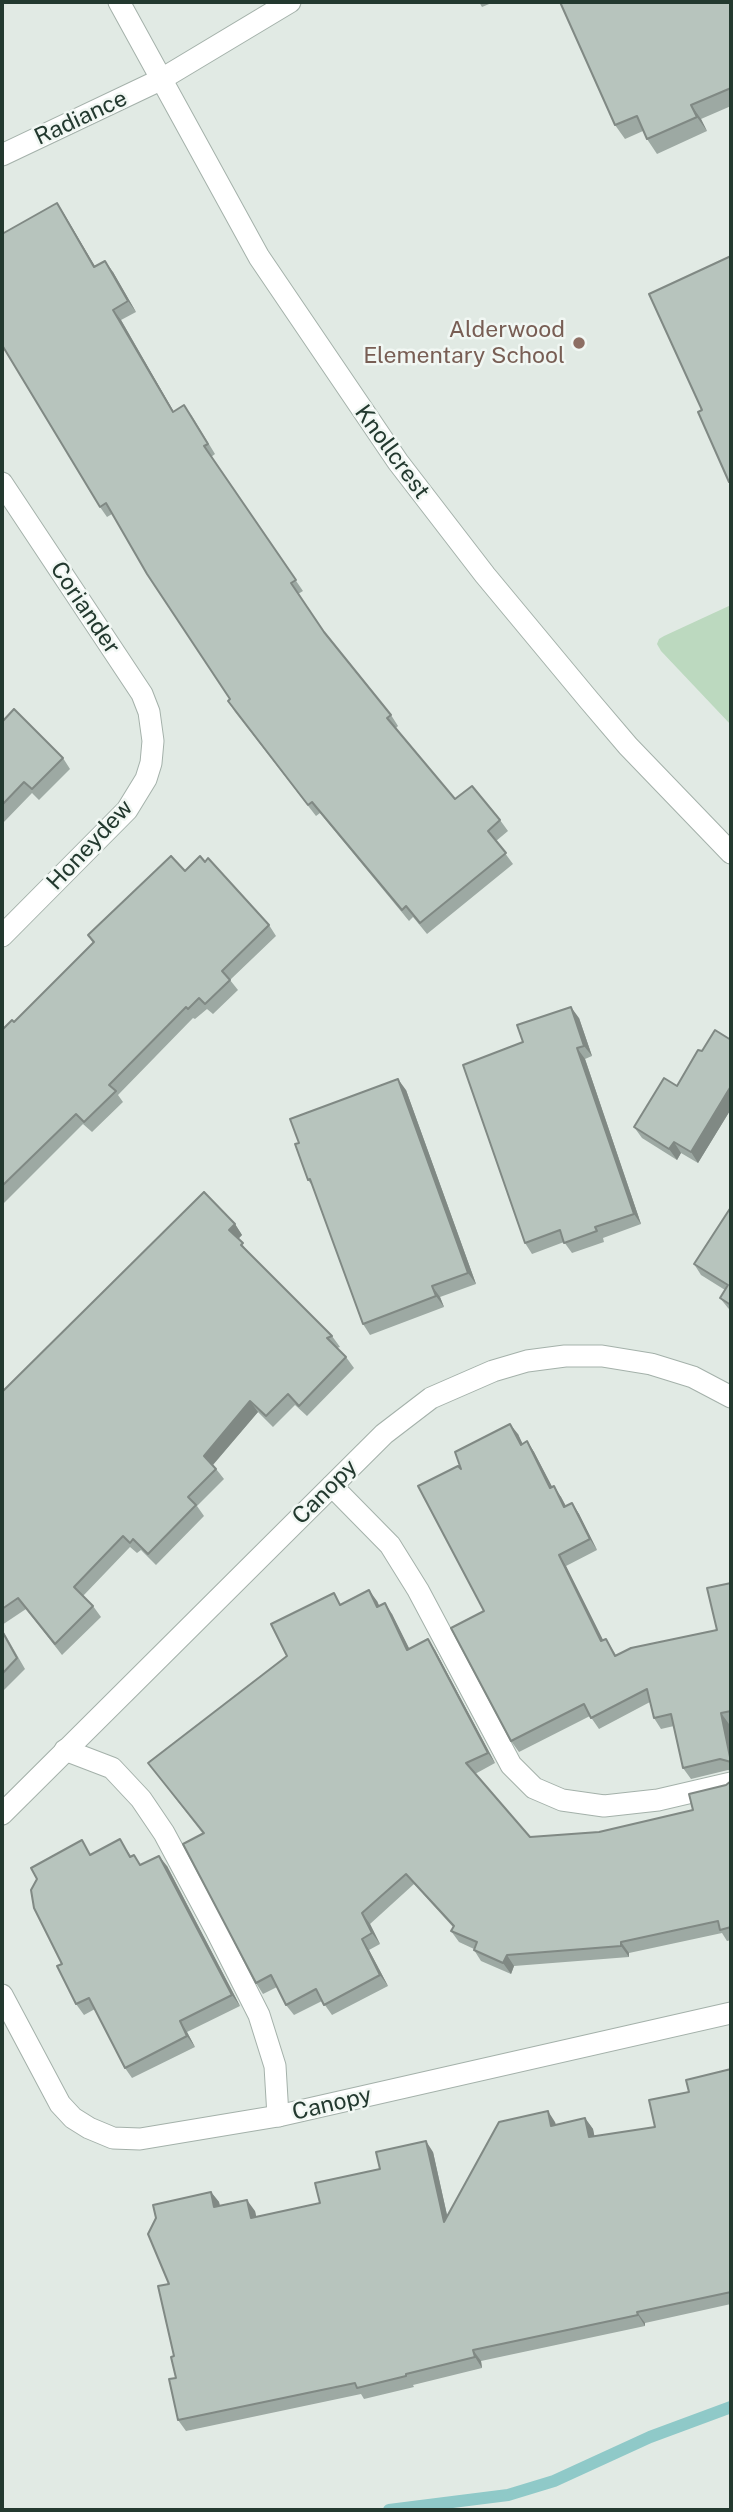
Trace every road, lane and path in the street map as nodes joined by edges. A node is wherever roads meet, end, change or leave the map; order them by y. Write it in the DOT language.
graph roads {
  1 [pos="119,2"];
  2 [pos="290,2"];
  3 [pos="160,80"];
  4 [pos="2,155"];
  5 [pos="2,483"];
  6 [pos="153,740"];
  7 [pos="731,853"];
  8 [pos="2,936"];
  9 [pos="731,1396"];
  10 [pos="331,1486"];
  11 [pos="65,1750"];
  12 [pos="731,1783"];
  13 [pos="2,1814"];
  14 [pos="2,1995"];
  15 [pos="731,2013"];
  16 [pos="278,2116"];
  1 -- 3 [label="street, Knollcrest"];
  2 -- 3 [label="street, Radiance"];
  3 -- 4 [label="street, Radiance"];
  3 -- 7 [label="street, Knollcrest"];
  5 -- 6 [label="street, Coriander"];
  6 -- 8 [label="street, Honeydew"];
  9 -- 10 [label="street, Canopy"];
  10 -- 11 [label="street, Canopy"];
  10 -- 12 [label="street"];
  11 -- 13 [label="street, Canopy"];
  11 -- 16 [label="street"];
  14 -- 16 [label="street, Canopy"];
  15 -- 16 [label="street, Canopy"];
}
